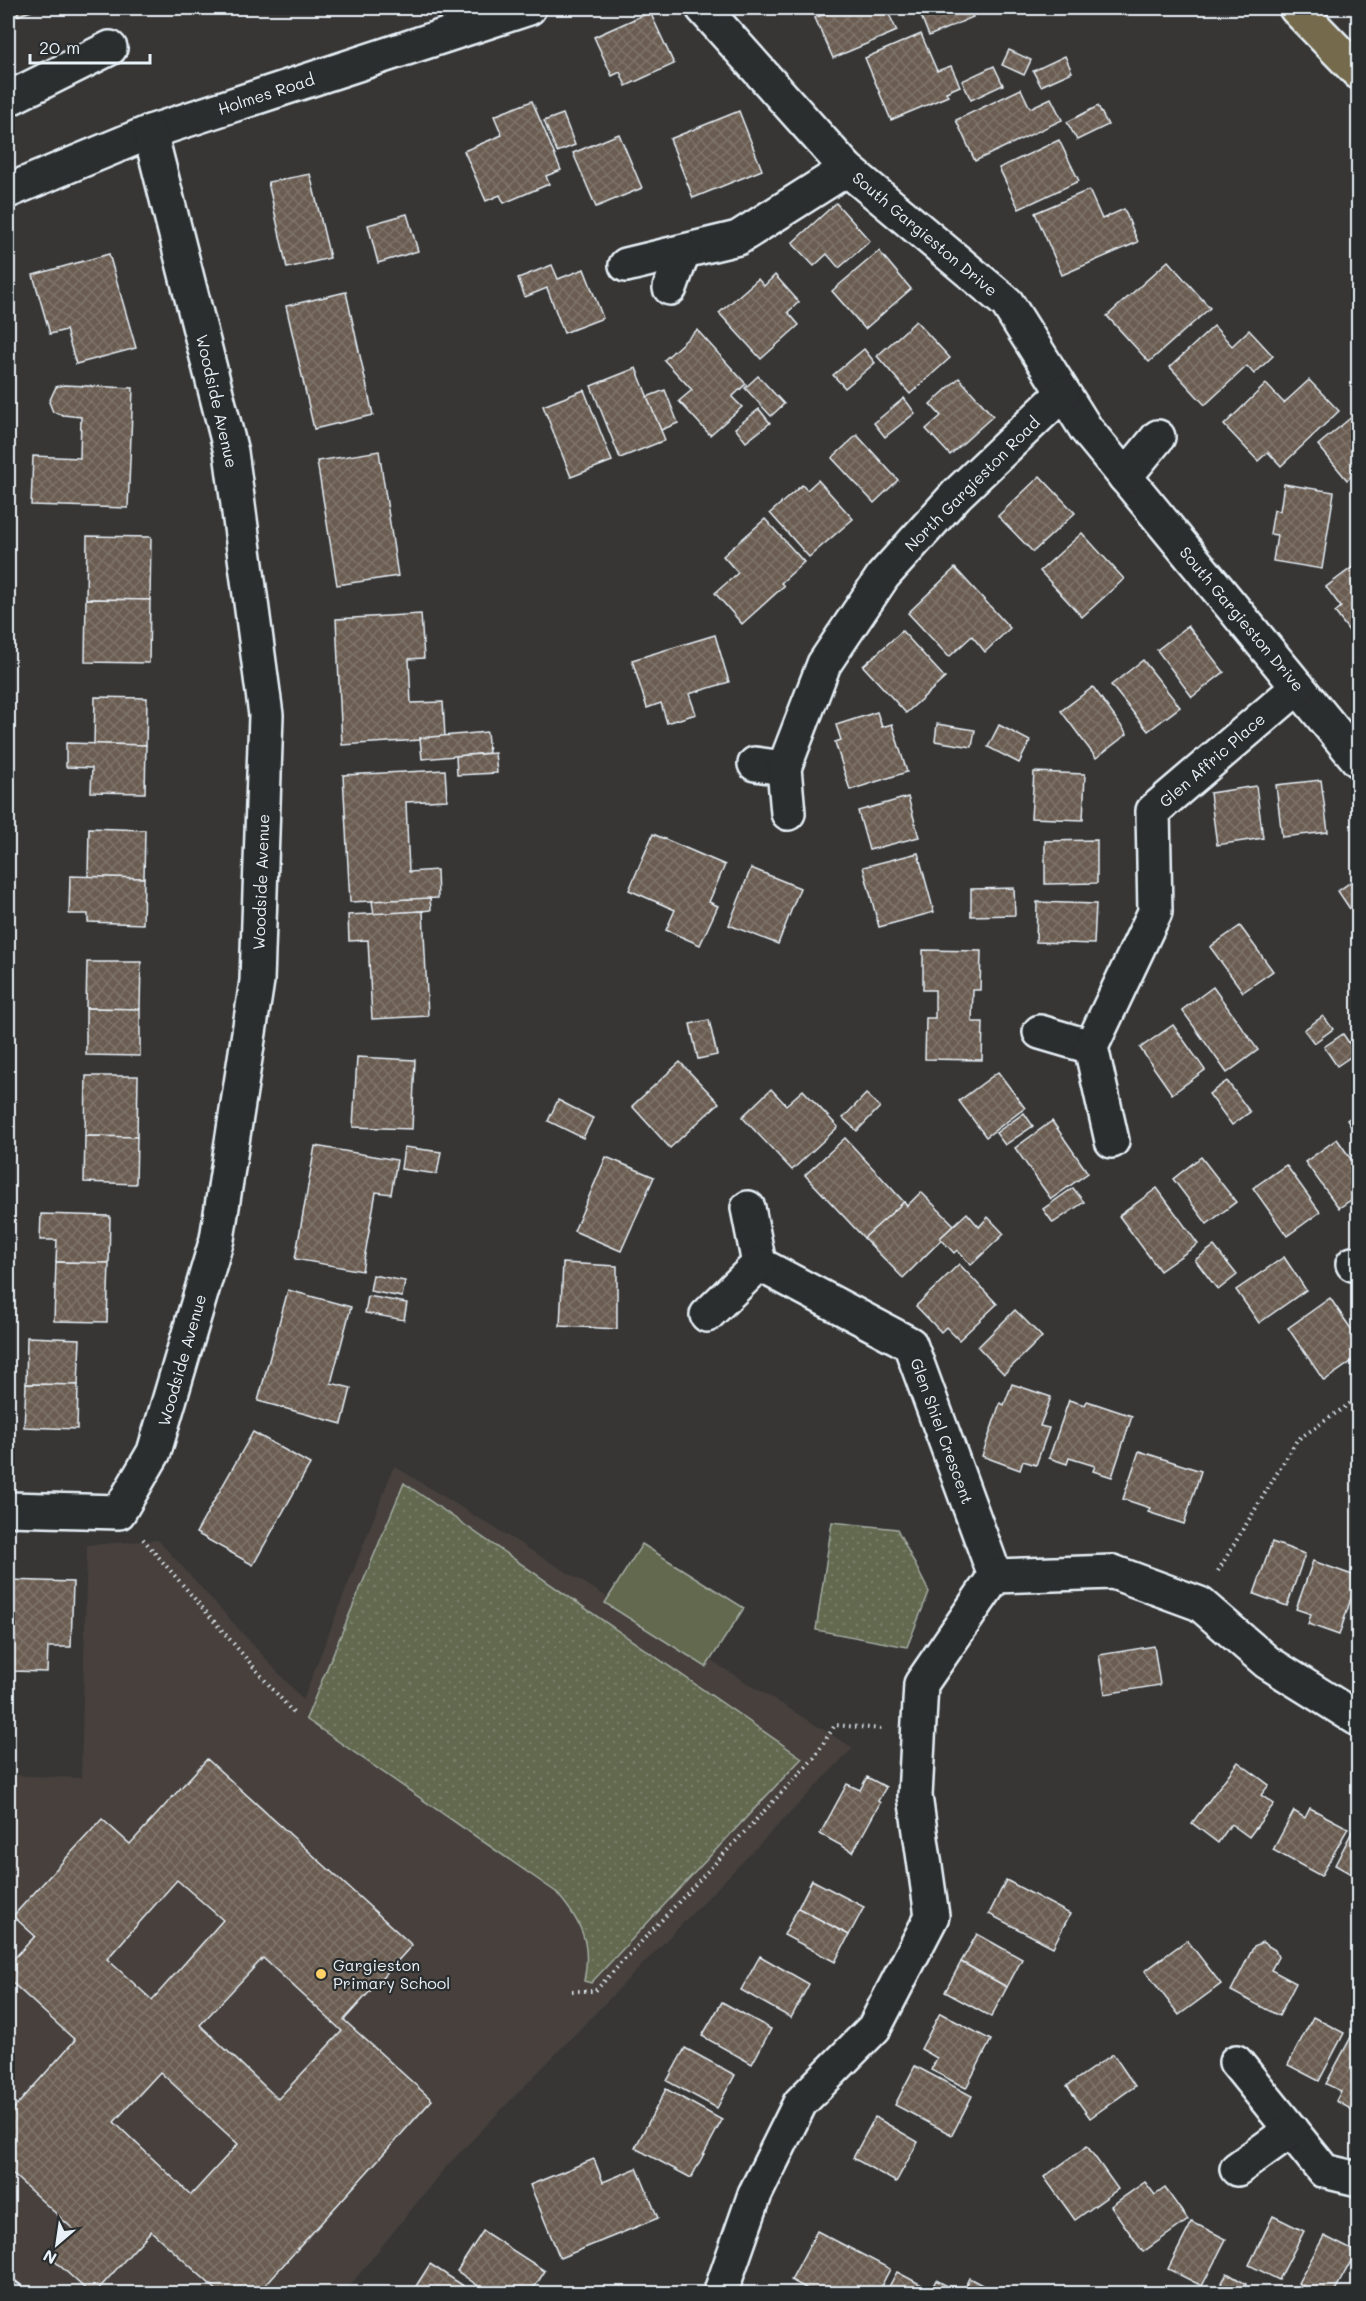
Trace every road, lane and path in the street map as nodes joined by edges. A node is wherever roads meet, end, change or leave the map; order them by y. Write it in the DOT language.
graph roads {
  1 [pos="526,8"];
  2 [pos="703,8"];
  3 [pos="1296,8"];
  4 [pos="110,48"];
  5 [pos="1359,72"];
  6 [pos="8,99"];
  7 [pos="150,132"];
  8 [pos="847,169"];
  9 [pos="8,191"];
  10 [pos="683,252"];
  11 [pos="626,265"];
  12 [pos="670,288"];
  13 [pos="1063,393"];
  14 [pos="1158,437"];
  15 [pos="1125,477"];
  16 [pos="1298,687"];
  17 [pos="1359,760"];
  18 [pos="788,813"];
  19 [pos="1040,1032"];
  20 [pos="1091,1047"];
  21 [pos="1112,1141"];
  22 [pos="748,1208"];
  23 [pos="759,1264"];
  24 [pos="707,1315"];
  25 [pos="1359,1398"];
  26 [pos="8,1509"];
  27 [pos="119,1512"];
  28 [pos="995,1576"];
  29 [pos="1200,1604"];
  30 [pos="296,1716"];
  31 [pos="1359,1719"];
  32 [pos="918,1733"];
  33 [pos="572,1991"];
  34 [pos="1236,2062"];
  35 [pos="1291,2130"];
  36 [pos="1237,2169"];
  37 [pos="1359,2179"];
  38 [pos="8,2291"];
  39 [pos="12,2294"];
  40 [pos="720,2294"];
  1 -- 7 [label="street, Holmes Road"];
  2 -- 8 [label="street, South Gargieston Drive"];
  3 -- 5 [label="main road"];
  4 -- 6 [label="street"];
  7 -- 9 [label="street, Holmes Road"];
  7 -- 27 [label="street, Woodside Avenue"];
  8 -- 10 [label="street"];
  8 -- 13 [label="street, South Gargieston Drive"];
  10 -- 11 [label="street"];
  10 -- 12 [label="street"];
  13 -- 15 [label="street, South Gargieston Drive"];
  13 -- 18 [label="street, North Gargieston Road"];
  14 -- 15 [label="street"];
  15 -- 16 [label="street, South Gargieston Drive"];
  16 -- 17 [label="street, South Gargieston Drive"];
  16 -- 20 [label="street, Glen Affric Place"];
  19 -- 20 [label="street"];
  20 -- 21 [label="street"];
  22 -- 23 [label="street"];
  23 -- 24 [label="street"];
  23 -- 28 [label="street, Glen Shiel Crescent"];
  25 -- 29 [label="path"];
  26 -- 27 [label="street"];
  27 -- 30 [label="path"];
  28 -- 29 [label="street"];
  28 -- 32 [label="street"];
  29 -- 31 [label="street"];
  32 -- 33 [label="path"];
  32 -- 40 [label="street"];
  34 -- 35 [label="street"];
  35 -- 36 [label="street"];
  35 -- 37 [label="street"];
  38 -- 39 [label="lane"];
}
